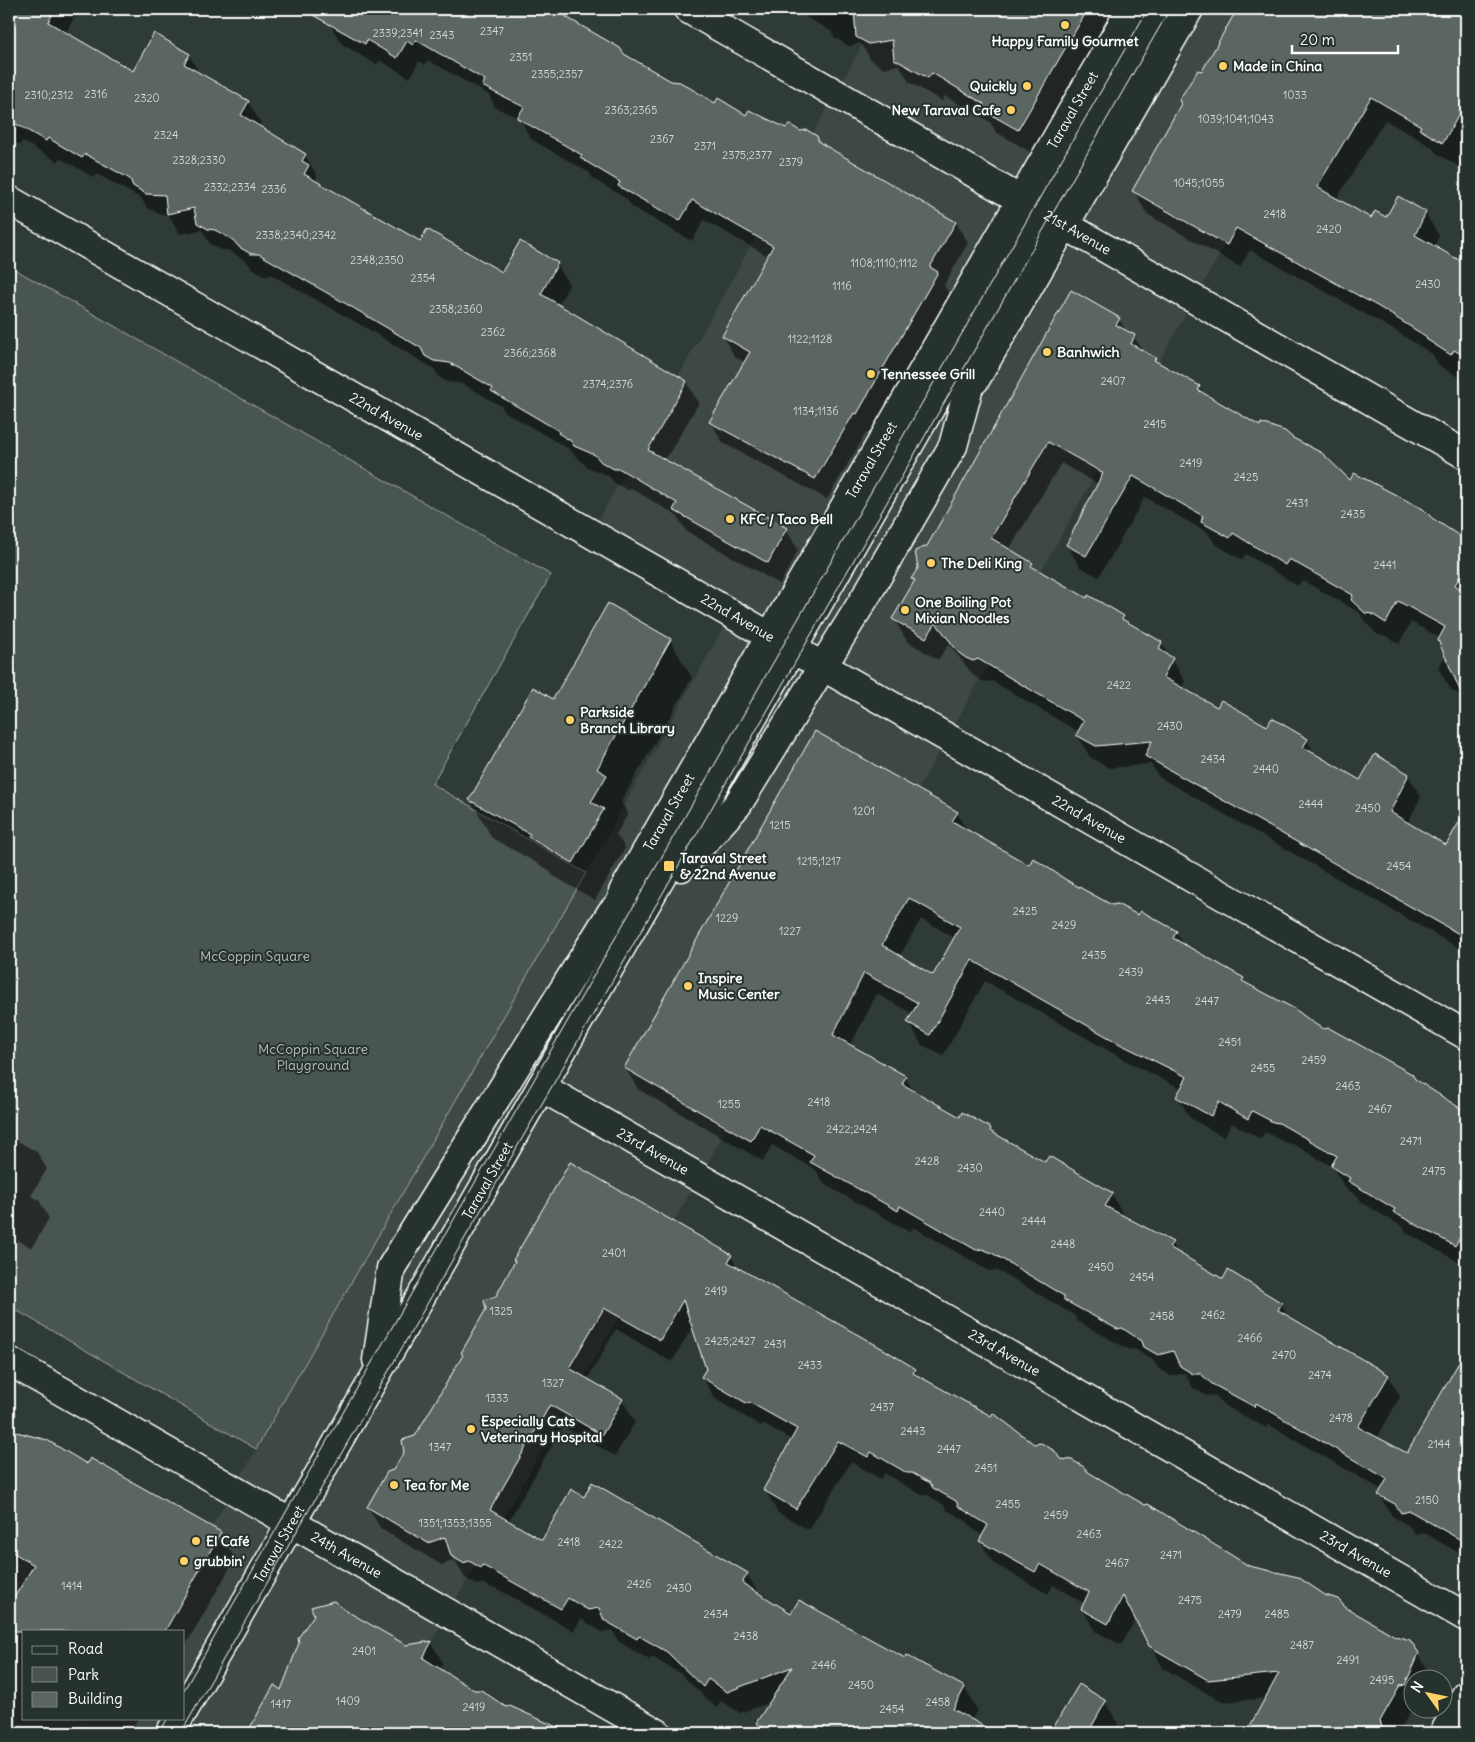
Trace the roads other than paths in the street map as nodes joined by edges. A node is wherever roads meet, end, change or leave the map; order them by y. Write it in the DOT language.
graph roads {
  1 [pos="688,9"];
  2 [pos="1131,9"];
  3 [pos="1159,9"];
  4 [pos="1189,9"];
  5 [pos="9,200"];
  6 [pos="1043,211"];
  7 [pos="993,299"];
  8 [pos="966,396"];
  9 [pos="1466,454"];
  10 [pos="769,635"];
  11 [pos="792,649"];
  12 [pos="823,666"];
  13 [pos="691,826"];
  14 [pos="644,907"];
  15 [pos="611,913"];
  16 [pos="1466,1035"];
  17 [pos="541,1087"];
  18 [pos="9,1361"];
  19 [pos="375,1377"];
  20 [pos="291,1522"];
  21 [pos="1466,1617"];
  22 [pos="1466,1695"];
  23 [pos="185,1708"];
  24 [pos="178,1720"];
  25 [pos="170,1733"];
  26 [pos="657,1733"];
  27 [pos="1444,1733"];
  1 -- 6 [label="street, 21st Avenue"];
  2 -- 6 [label="street, Taraval Street"];
  3 -- 6 [label="street, Taraval Street"];
  4 -- 6 [label="street, Taraval Street"];
  5 -- 10 [label="street, 22nd Avenue"];
  6 -- 7 [label="street, Taraval Street"];
  6 -- 8 [label="street, Taraval Street"];
  6 -- 9 [label="street, 21st Avenue"];
  6 -- 10 [label="street, Taraval Street"];
  7 -- 8 [label="street, Taraval Street"];
  7 -- 11 [label="street, Taraval Street"];
  8 -- 12 [label="street, Taraval Street"];
  10 -- 11 [label="street, 22nd Avenue"];
  10 -- 15 [label="street, Taraval Street"];
  11 -- 12 [label="street, 22nd Avenue"];
  11 -- 13 [label="street, Taraval Street"];
  12 -- 14 [label="street, Taraval Street"];
  12 -- 16 [label="street, 22nd Avenue"];
  13 -- 14 [label="street, Taraval Street"];
  13 -- 15 [label="street, Taraval Street"];
  14 -- 17 [label="street, Taraval Street"];
  15 -- 19 [label="street, Taraval Street"];
  17 -- 19 [label="street, Taraval Street"];
  17 -- 21 [label="street, 23rd Avenue"];
  18 -- 20 [label="street, 24th Avenue"];
  19 -- 20 [label="street, Taraval Street"];
  20 -- 23 [label="street, Taraval Street"];
  20 -- 26 [label="street, 24th Avenue"];
  22 -- 27 [label="street"];
  24 -- 25 [label="street"];
}
